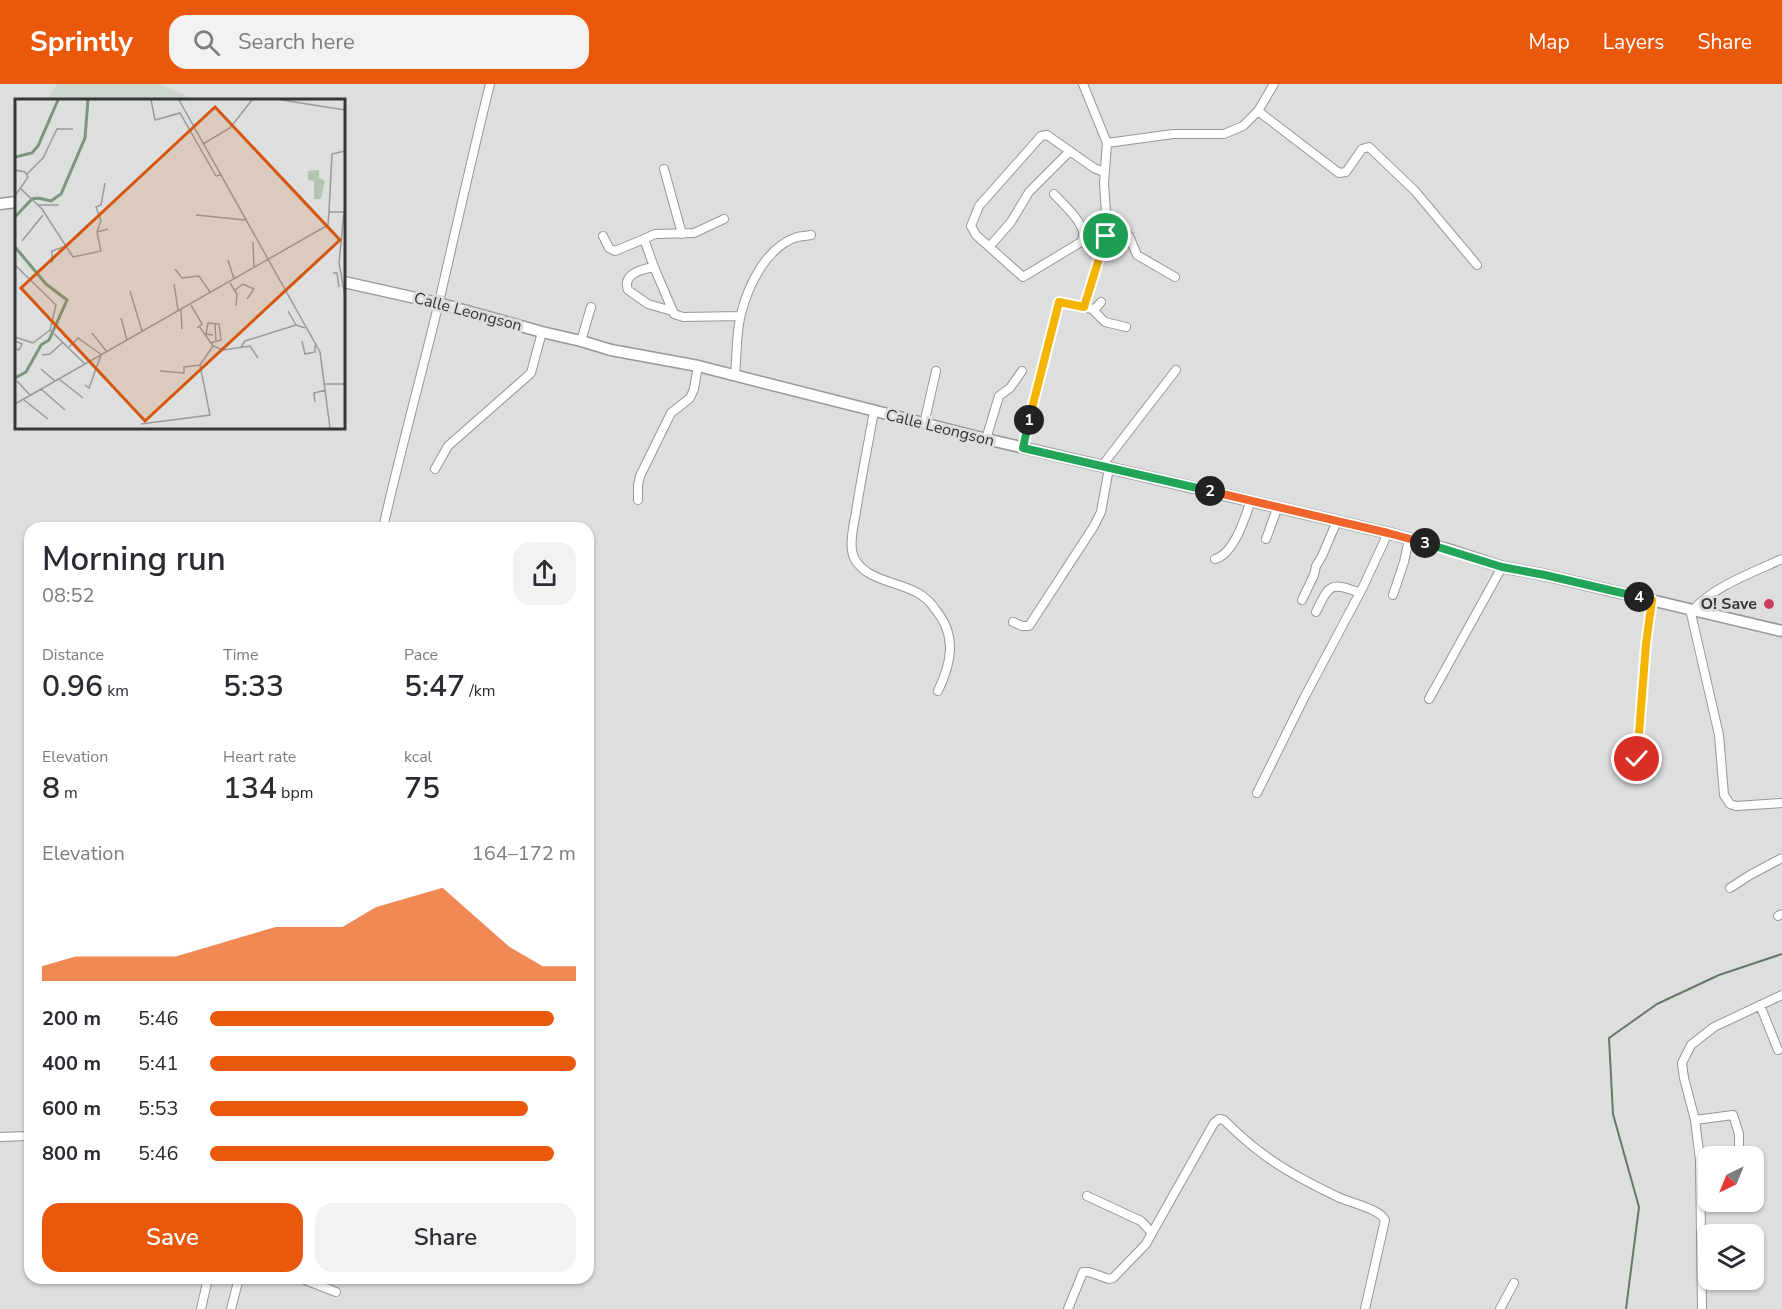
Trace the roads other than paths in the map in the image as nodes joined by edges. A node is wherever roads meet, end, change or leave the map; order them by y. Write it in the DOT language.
graph roads {
  1 [pos="490,84"];
  2 [pos="1083,84"];
  3 [pos="1274,84"];
  4 [pos="1258,111"];
  5 [pos="1107,143"];
  6 [pos="1070,151"];
  7 [pos="664,169"];
  8 [pos="1104,172"];
  9 [pos="1054,194"];
  10 [pos="15,202"];
  11 [pos="0,204"];
  12 [pos="724,219"];
  13 [pos="682,234"];
  14 [pos="1084,234"];
  15 [pos="811,235"];
  16 [pos="603,236"];
  17 [pos="644,239"];
  18 [pos="1105,239"];
  19 [pos="990,246"];
  20 [pos="1477,265"];
  21 [pos="654,267"];
  22 [pos="1175,277"];
  23 [pos="345,282"];
  24 [pos="1101,302"];
  25 [pos="438,303"];
  26 [pos="591,307"];
  27 [pos="1088,308"];
  28 [pos="672,311"];
  29 [pos="740,316"];
  30 [pos="1126,327"];
  31 [pos="542,332"];
  32 [pos="581,341"];
  33 [pos="698,366"];
  34 [pos="1176,370"];
  35 [pos="936,371"];
  36 [pos="1022,371"];
  37 [pos="735,375"];
  38 [pos="874,411"];
  39 [pos="924,424"];
  40 [pos="986,439"];
  41 [pos="1023,448"];
  42 [pos="1105,467"];
  43 [pos="435,469"];
  44 [pos="638,500"];
  45 [pos="1251,501"];
  46 [pos="1278,506"];
  47 [pos="1337,521"];
  48 [pos="384,522"];
  49 [pos="1388,533"];
  50 [pos="1266,539"];
  51 [pos="1409,539"];
  52 [pos="1215,559"];
  53 [pos="1782,559"];
  54 [pos="1502,567"];
  55 [pos="1360,594"];
  56 [pos="1393,595"];
  57 [pos="1302,600"];
  58 [pos="1652,600"];
  59 [pos="1691,609"];
  60 [pos="1316,612"];
  61 [pos="1013,622"];
  62 [pos="1782,631"];
  63 [pos="938,691"];
  64 [pos="1429,699"];
  65 [pos="1637,759"];
  66 [pos="1257,793"];
  67 [pos="1782,803"];
  68 [pos="1782,858"];
  69 [pos="1730,888"];
  70 [pos="1782,995"];
  71 [pos="1760,1005"];
  72 [pos="1778,1050"];
  73 [pos="1695,1120"];
  74 [pos="24,1136"];
  75 [pos="0,1137"];
  76 [pos="1739,1146"];
  77 [pos="1087,1196"];
  78 [pos="1152,1233"];
  79 [pos="1514,1283"];
  80 [pos="207,1284"];
  81 [pos="237,1284"];
  82 [pos="315,1284"];
  83 [pos="336,1292"];
  84 [pos="1367,1308"];
  85 [pos="201,1309"];
  86 [pos="231,1309"];
  87 [pos="1068,1309"];
  88 [pos="1500,1309"];
  89 [pos="1702,1309"];
  1 -- 25 [label="street"];
  2 -- 5 [label="street"];
  3 -- 4 [label="street"];
  4 -- 5 [label="street"];
  4 -- 20 [label="street"];
  5 -- 8 [label="street"];
  6 -- 8 [label="street"];
  6 -- 19 [label="street"];
  6 -- 19 [label="street"];
  7 -- 13 [label="street"];
  8 -- 18 [label="street"];
  9 -- 14 [label="street"];
  10 -- 11 [label="main road"];
  12 -- 13 [label="street"];
  13 -- 17 [label="street"];
  14 -- 18 [label="street"];
  14 -- 19 [label="street"];
  15 -- 29 [label="street"];
  16 -- 17 [label="street"];
  17 -- 21 [label="street"];
  18 -- 22 [label="street"];
  18 -- 27 [label="street"];
  21 -- 28 [label="street"];
  21 -- 28 [label="street"];
  23 -- 25 [label="main road, Calle Leongson"];
  24 -- 27 [label="street"];
  25 -- 31 [label="main road, Calle Leongson"];
  25 -- 48 [label="street"];
  26 -- 32 [label="street"];
  27 -- 30 [label="street"];
  27 -- 41 [label="street"];
  28 -- 29 [label="street"];
  29 -- 37 [label="street"];
  31 -- 32 [label="main road, Calle Leongson"];
  31 -- 43 [label="street"];
  32 -- 33 [label="main road, Calle Leongson"];
  33 -- 37 [label="main road, Calle Leongson"];
  33 -- 44 [label="street"];
  34 -- 42 [label="street"];
  35 -- 39 [label="street"];
  36 -- 40 [label="street"];
  37 -- 38 [label="main road, Calle Leongson"];
  38 -- 39 [label="main road, Calle Leongson"];
  38 -- 63 [label="street"];
  39 -- 40 [label="main road, Calle Leongson"];
  40 -- 41 [label="main road, Calle Leongson"];
  41 -- 42 [label="main road, Calle Leongson"];
  42 -- 45 [label="main road, Calle Leongson"];
  42 -- 61 [label="street"];
  45 -- 46 [label="main road, Calle Leongson"];
  45 -- 52 [label="street"];
  46 -- 47 [label="main road, Calle Leongson"];
  46 -- 50 [label="street"];
  47 -- 49 [label="main road, Calle Leongson"];
  47 -- 57 [label="street"];
  49 -- 51 [label="main road, Calle Leongson"];
  49 -- 55 [label="street"];
  51 -- 54 [label="main road, Calle Leongson"];
  51 -- 56 [label="street"];
  53 -- 59 [label="street"];
  54 -- 58 [label="main road, Calle Leongson"];
  54 -- 64 [label="street"];
  55 -- 60 [label="street"];
  55 -- 66 [label="street"];
  58 -- 59 [label="main road, Calle Leongson"];
  58 -- 65 [label="street"];
  59 -- 62 [label="main road, Calle Leongson"];
  59 -- 67 [label="street"];
  68 -- 69 [label="street"];
  70 -- 71 [label="street"];
  71 -- 72 [label="street"];
  71 -- 73 [label="street"];
  73 -- 76 [label="street"];
  73 -- 89 [label="street"];
  74 -- 75 [label="street"];
  77 -- 78 [label="street"];
  78 -- 84 [label="street"];
  78 -- 87 [label="street"];
  79 -- 88 [label="street"];
  80 -- 85 [label="street"];
  81 -- 86 [label="street"];
  82 -- 83 [label="street"];
}
